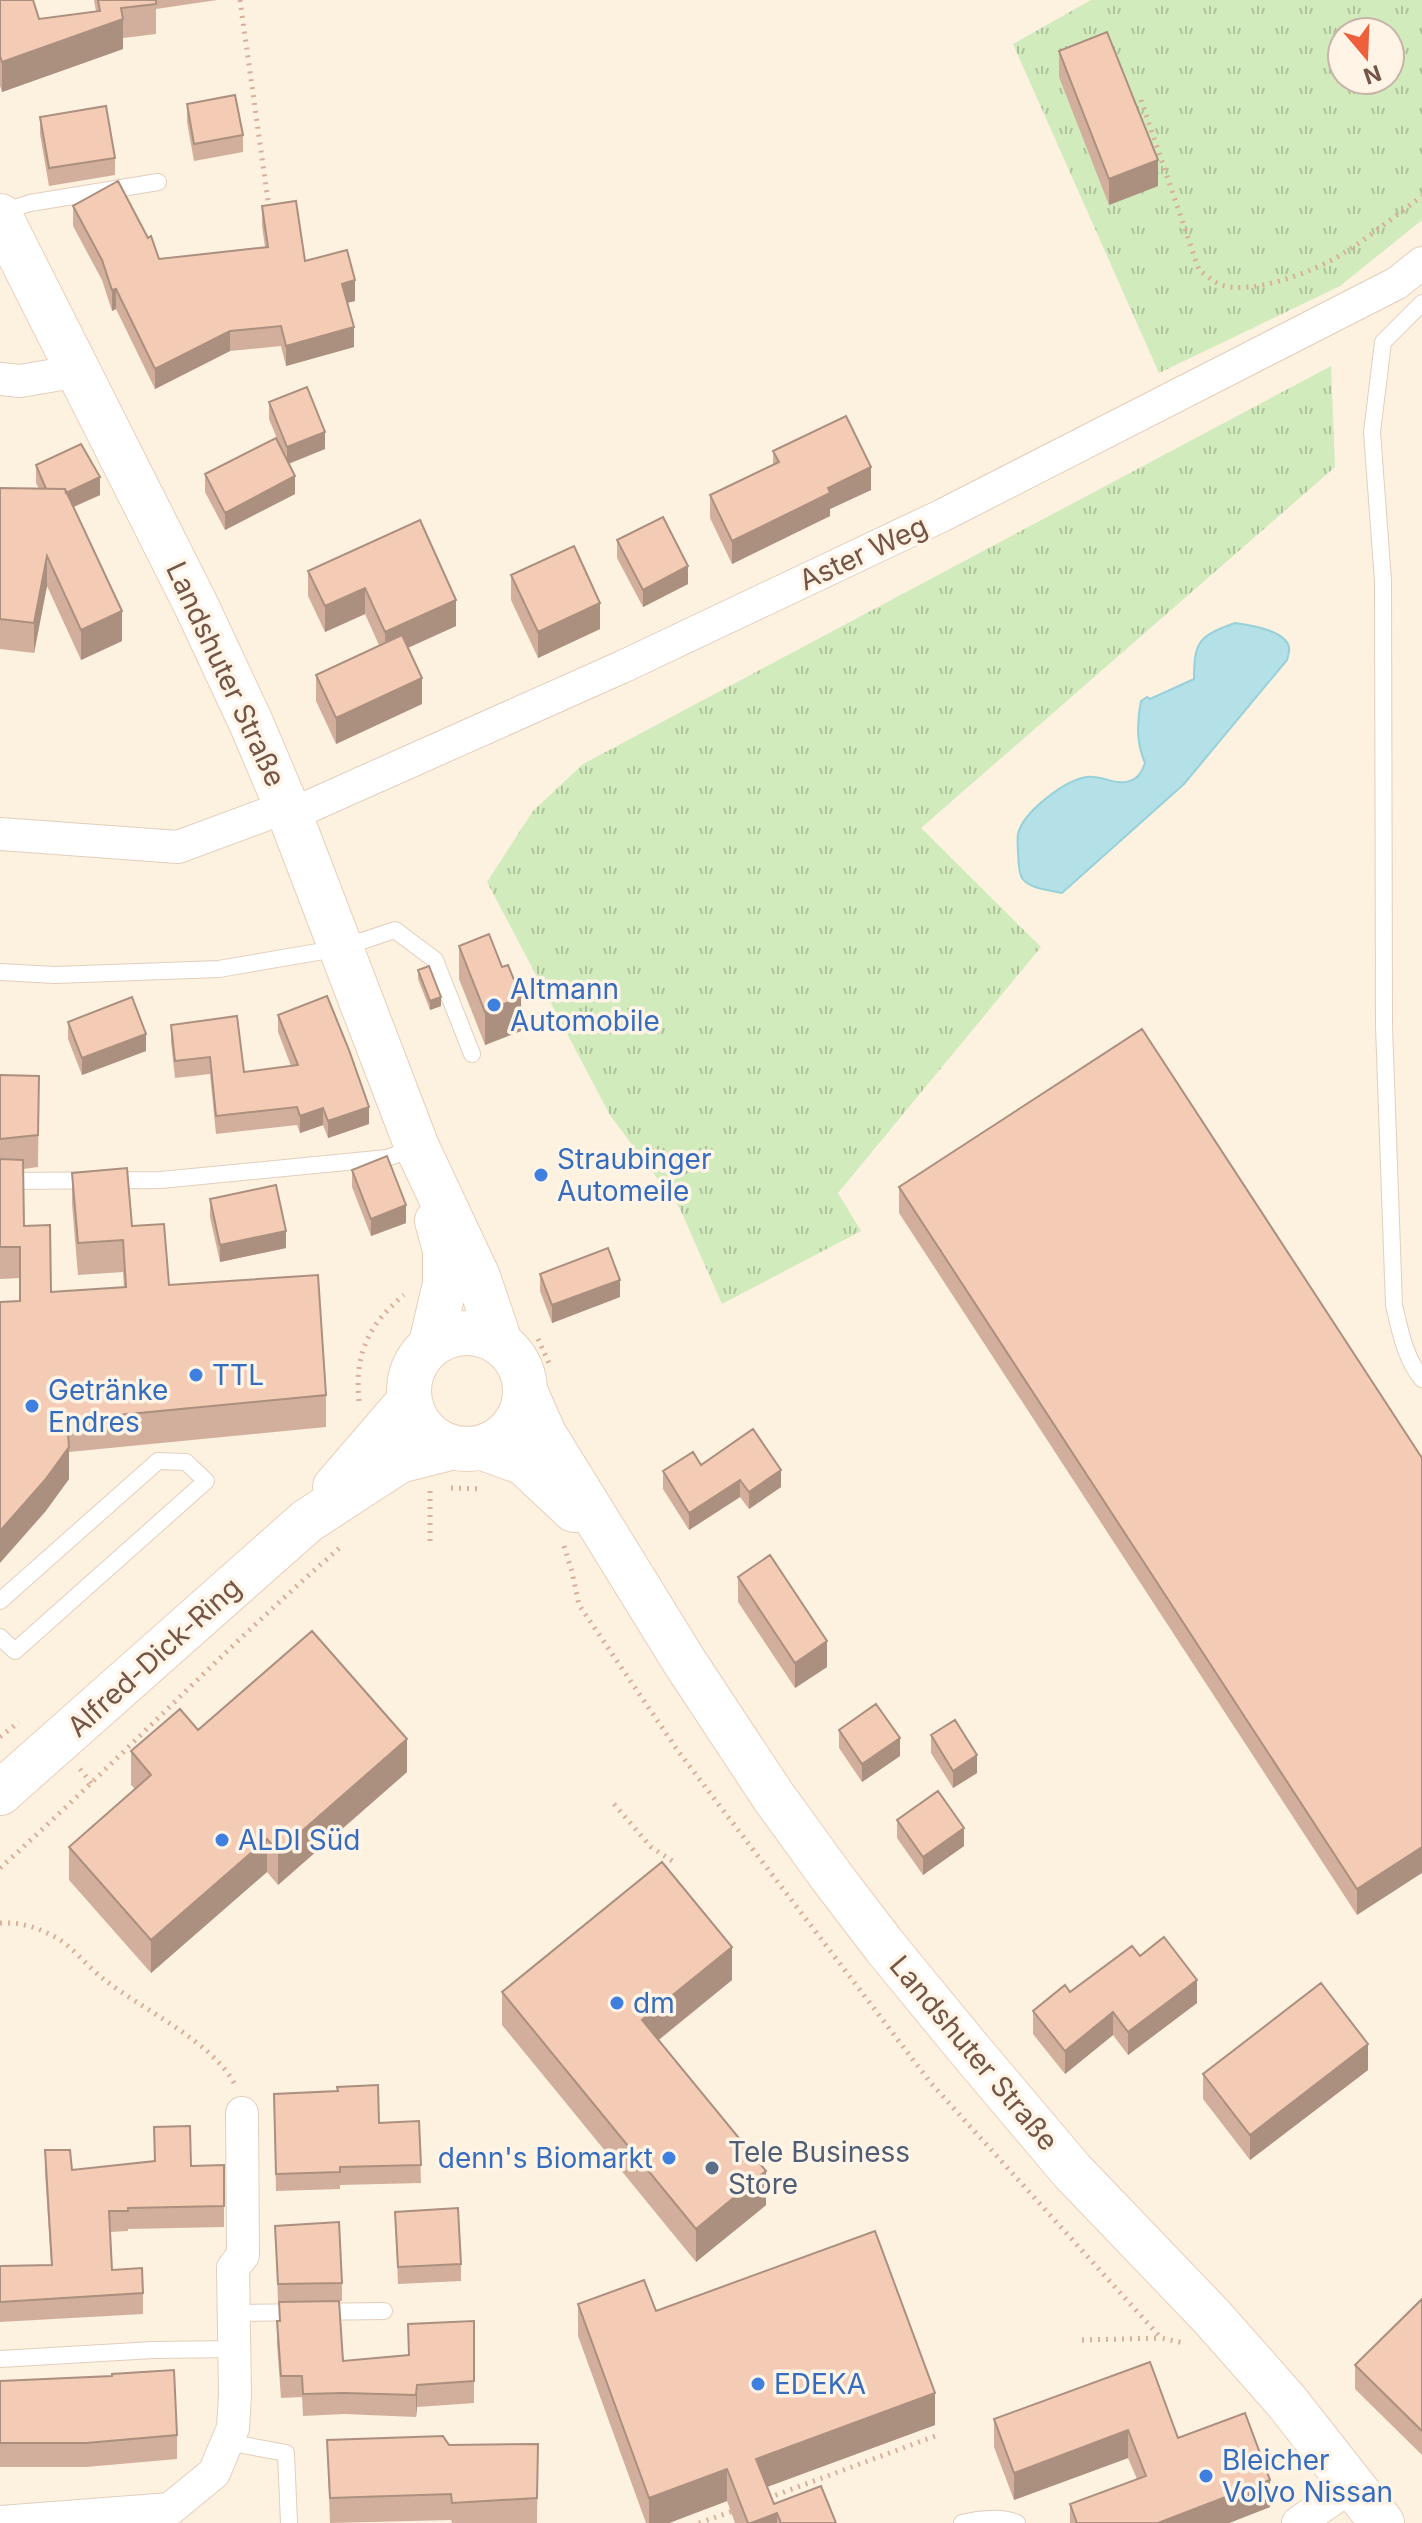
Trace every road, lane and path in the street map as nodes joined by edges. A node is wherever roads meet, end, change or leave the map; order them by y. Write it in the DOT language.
graph roads {
  1 [pos="240,0"];
  2 [pos="1141,100"];
  3 [pos="158,182"];
  4 [pos="1422,196"];
  5 [pos="268,201"];
  6 [pos="0,214"];
  7 [pos="1422,263"];
  8 [pos="1422,303"];
  9 [pos="79,371"];
  10 [pos="0,379"];
  11 [pos="288,811"];
  12 [pos="0,834"];
  13 [pos="341,948"];
  14 [pos="0,972"];
  15 [pos="472,1054"];
  16 [pos="417,1147"];
  17 [pos="0,1181"];
  18 [pos="500,1342"];
  19 [pos="431,1344"];
  20 [pos="1422,1379"];
  21 [pos="526,1393"];
  22 [pos="409,1401"];
  23 [pos="466,1448"];
  24 [pos="429,1498"];
  25 [pos="307,1521"];
  26 [pos="351,1538"];
  27 [pos="430,1542"];
  28 [pos="614,1547"];
  29 [pos="0,1601"];
  30 [pos="0,1637"];
  31 [pos="0,1793"];
  32 [pos="614,1804"];
  33 [pos="677,1864"];
  34 [pos="0,1868"];
  35 [pos="0,1923"];
  36 [pos="242,2113"];
  37 [pos="384,2311"];
  38 [pos="234,2313"];
  39 [pos="1161,2338"];
  40 [pos="1082,2340"];
  41 [pos="235,2349"];
  42 [pos="0,2359"];
  43 [pos="938,2435"];
  44 [pos="227,2442"];
  45 [pos="1353,2485"];
  46 [pos="759,2501"];
  47 [pos="744,2507"];
  48 [pos="0,2522"];
  49 [pos="289,2523"];
  50 [pos="699,2523"];
  51 [pos="962,2523"];
  52 [pos="1017,2523"];
  53 [pos="1298,2523"];
  54 [pos="1382,2523"];
  1 -- 5 [label="path"];
  2 -- 4 [label="path"];
  3 -- 6 [label="lane"];
  6 -- 9 [label="main road, Landshuter Straße"];
  7 -- 11 [label="street, Aster Weg"];
  8 -- 20 [label="lane"];
  9 -- 10 [label="street"];
  9 -- 11 [label="main road, Landshuter Straße"];
  11 -- 12 [label="street, Aster Weg"];
  11 -- 13 [label="main road, Landshuter Straße"];
  13 -- 14 [label="lane"];
  13 -- 15 [label="lane"];
  13 -- 16 [label="main road, Landshuter Straße"];
  16 -- 17 [label="lane"];
  16 -- 18 [label="main road, Landshuter Straße"];
  16 -- 19 [label="main road, Landshuter Straße"];
  18 -- 19 [label="main road"];
  18 -- 21 [label="main road"];
  19 -- 22 [label="main road"];
  21 -- 23 [label="main road"];
  21 -- 28 [label="main road, Landshuter Straße"];
  22 -- 23 [label="main road"];
  22 -- 25 [label="main road, Alfred-Dick-Ring"];
  23 -- 25 [label="main road, Alfred-Dick-Ring"];
  23 -- 28 [label="main road, Landshuter Straße"];
  24 -- 27 [label="path"];
  25 -- 31 [label="main road, Alfred-Dick-Ring"];
  26 -- 34 [label="path"];
  28 -- 45 [label="main road, Landshuter Straße"];
  29 -- 30 [label="lane"];
  32 -- 33 [label="path"];
  35 -- 36 [label="path"];
  36 -- 38 [label="street"];
  37 -- 38 [label="lane"];
  38 -- 41 [label="street"];
  39 -- 40 [label="path"];
  41 -- 42 [label="lane"];
  41 -- 44 [label="street"];
  43 -- 46 [label="path"];
  44 -- 48 [label="street"];
  44 -- 49 [label="lane"];
  45 -- 53 [label="street"];
  45 -- 54 [label="main road, Landshuter Straße"];
  47 -- 50 [label="path"];
  51 -- 52 [label="lane"];
}
